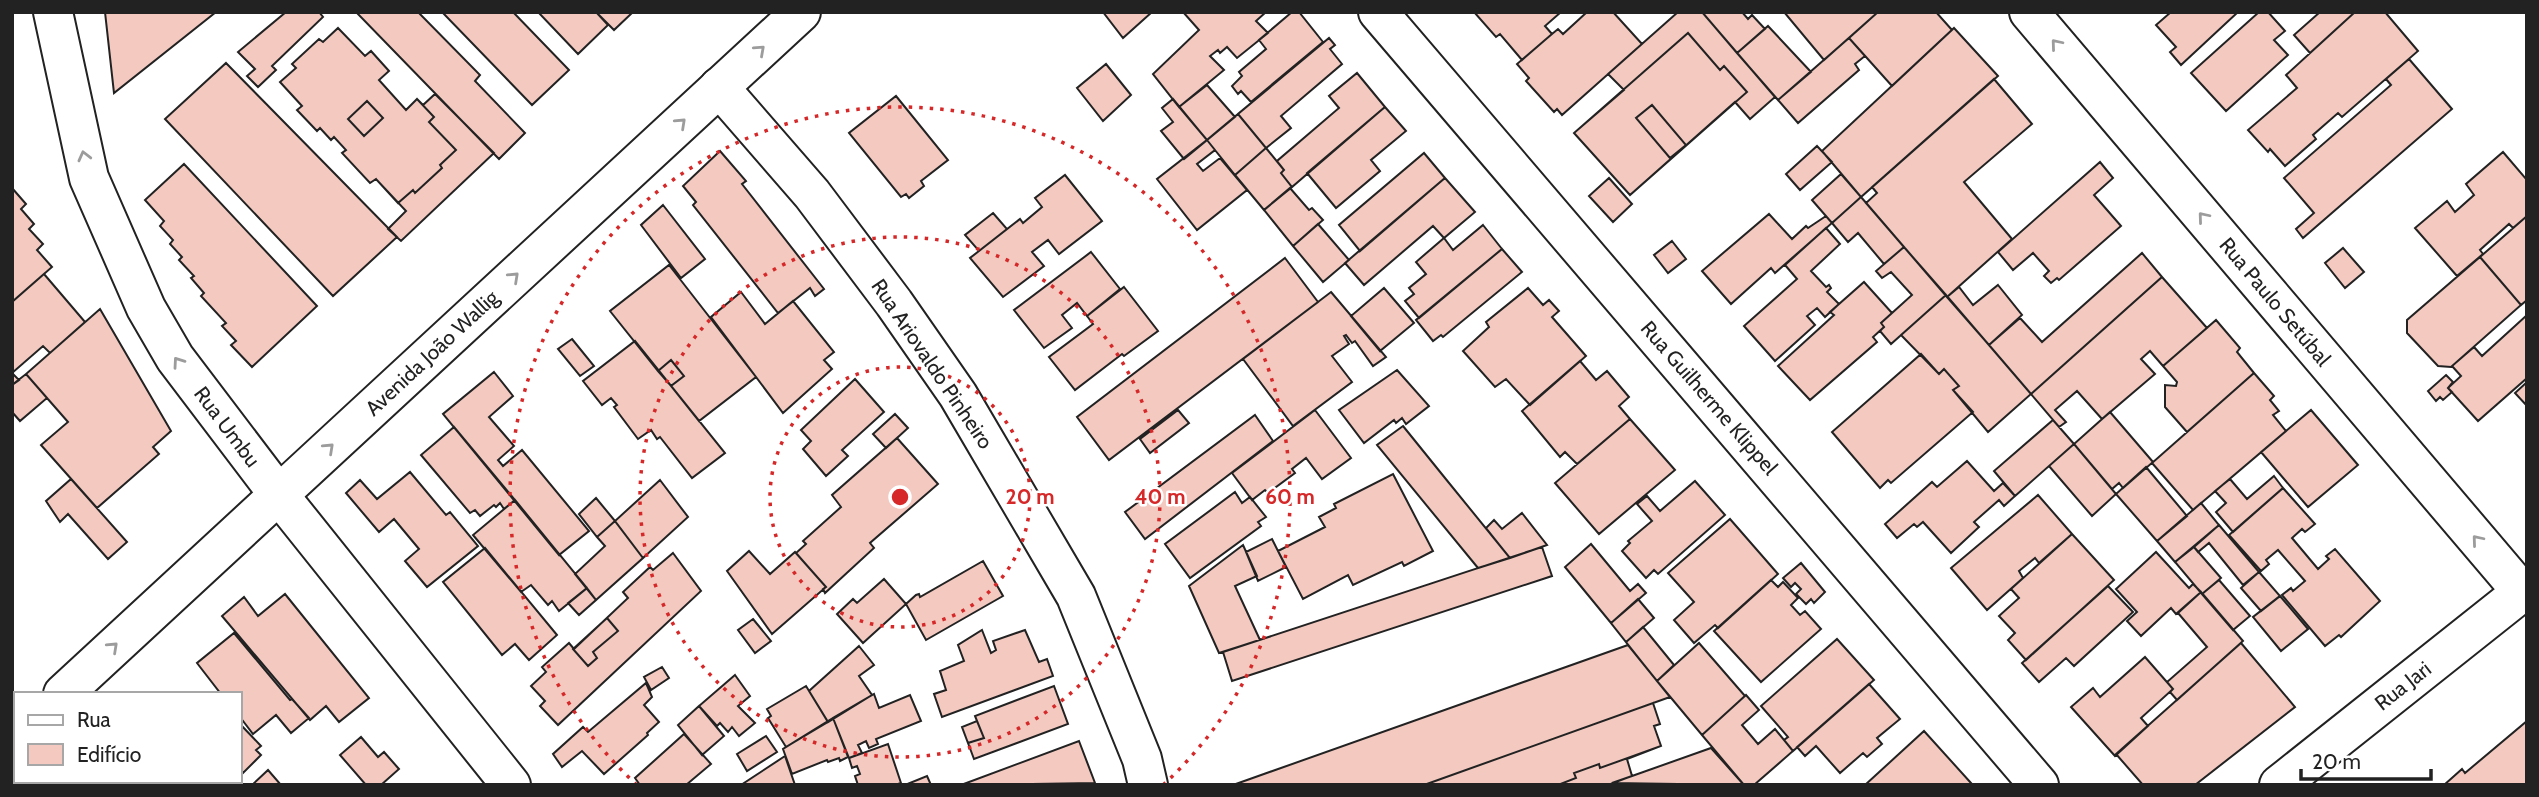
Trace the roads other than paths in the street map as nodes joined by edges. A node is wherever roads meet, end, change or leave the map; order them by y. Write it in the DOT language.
graph roads {
  1 [pos="53,12"];
  2 [pos="801,12"];
  3 [pos="1378,12"];
  4 [pos="2029,12"];
  5 [pos="719,87"];
  6 [pos="279,495"];
  7 [pos="2524,590"];
  8 [pos="65,692"];
  9 [pos="511,785"];
  10 [pos="1148,785"];
  11 [pos="2039,785"];
  12 [pos="2279,785"];
  6 -- 1 [label="street, Rua Umbu, one-way"];
  5 -- 2 [label="street, Avenida João Wallig, one-way"];
  3 -- 11 [label="street, Rua Guilherme Klippel"];
  7 -- 4 [label="street, Rua Paulo Setúbal, one-way"];
  6 -- 5 [label="street, Avenida João Wallig, one-way"];
  5 -- 10 [label="street, Rua Ariovaldo Pinheiro"];
  8 -- 6 [label="street, Avenida João Wallig, one-way"];
  6 -- 9 [label="street, Rua Umbu"];
  7 -- 12 [label="street, Rua Jari"];
}
